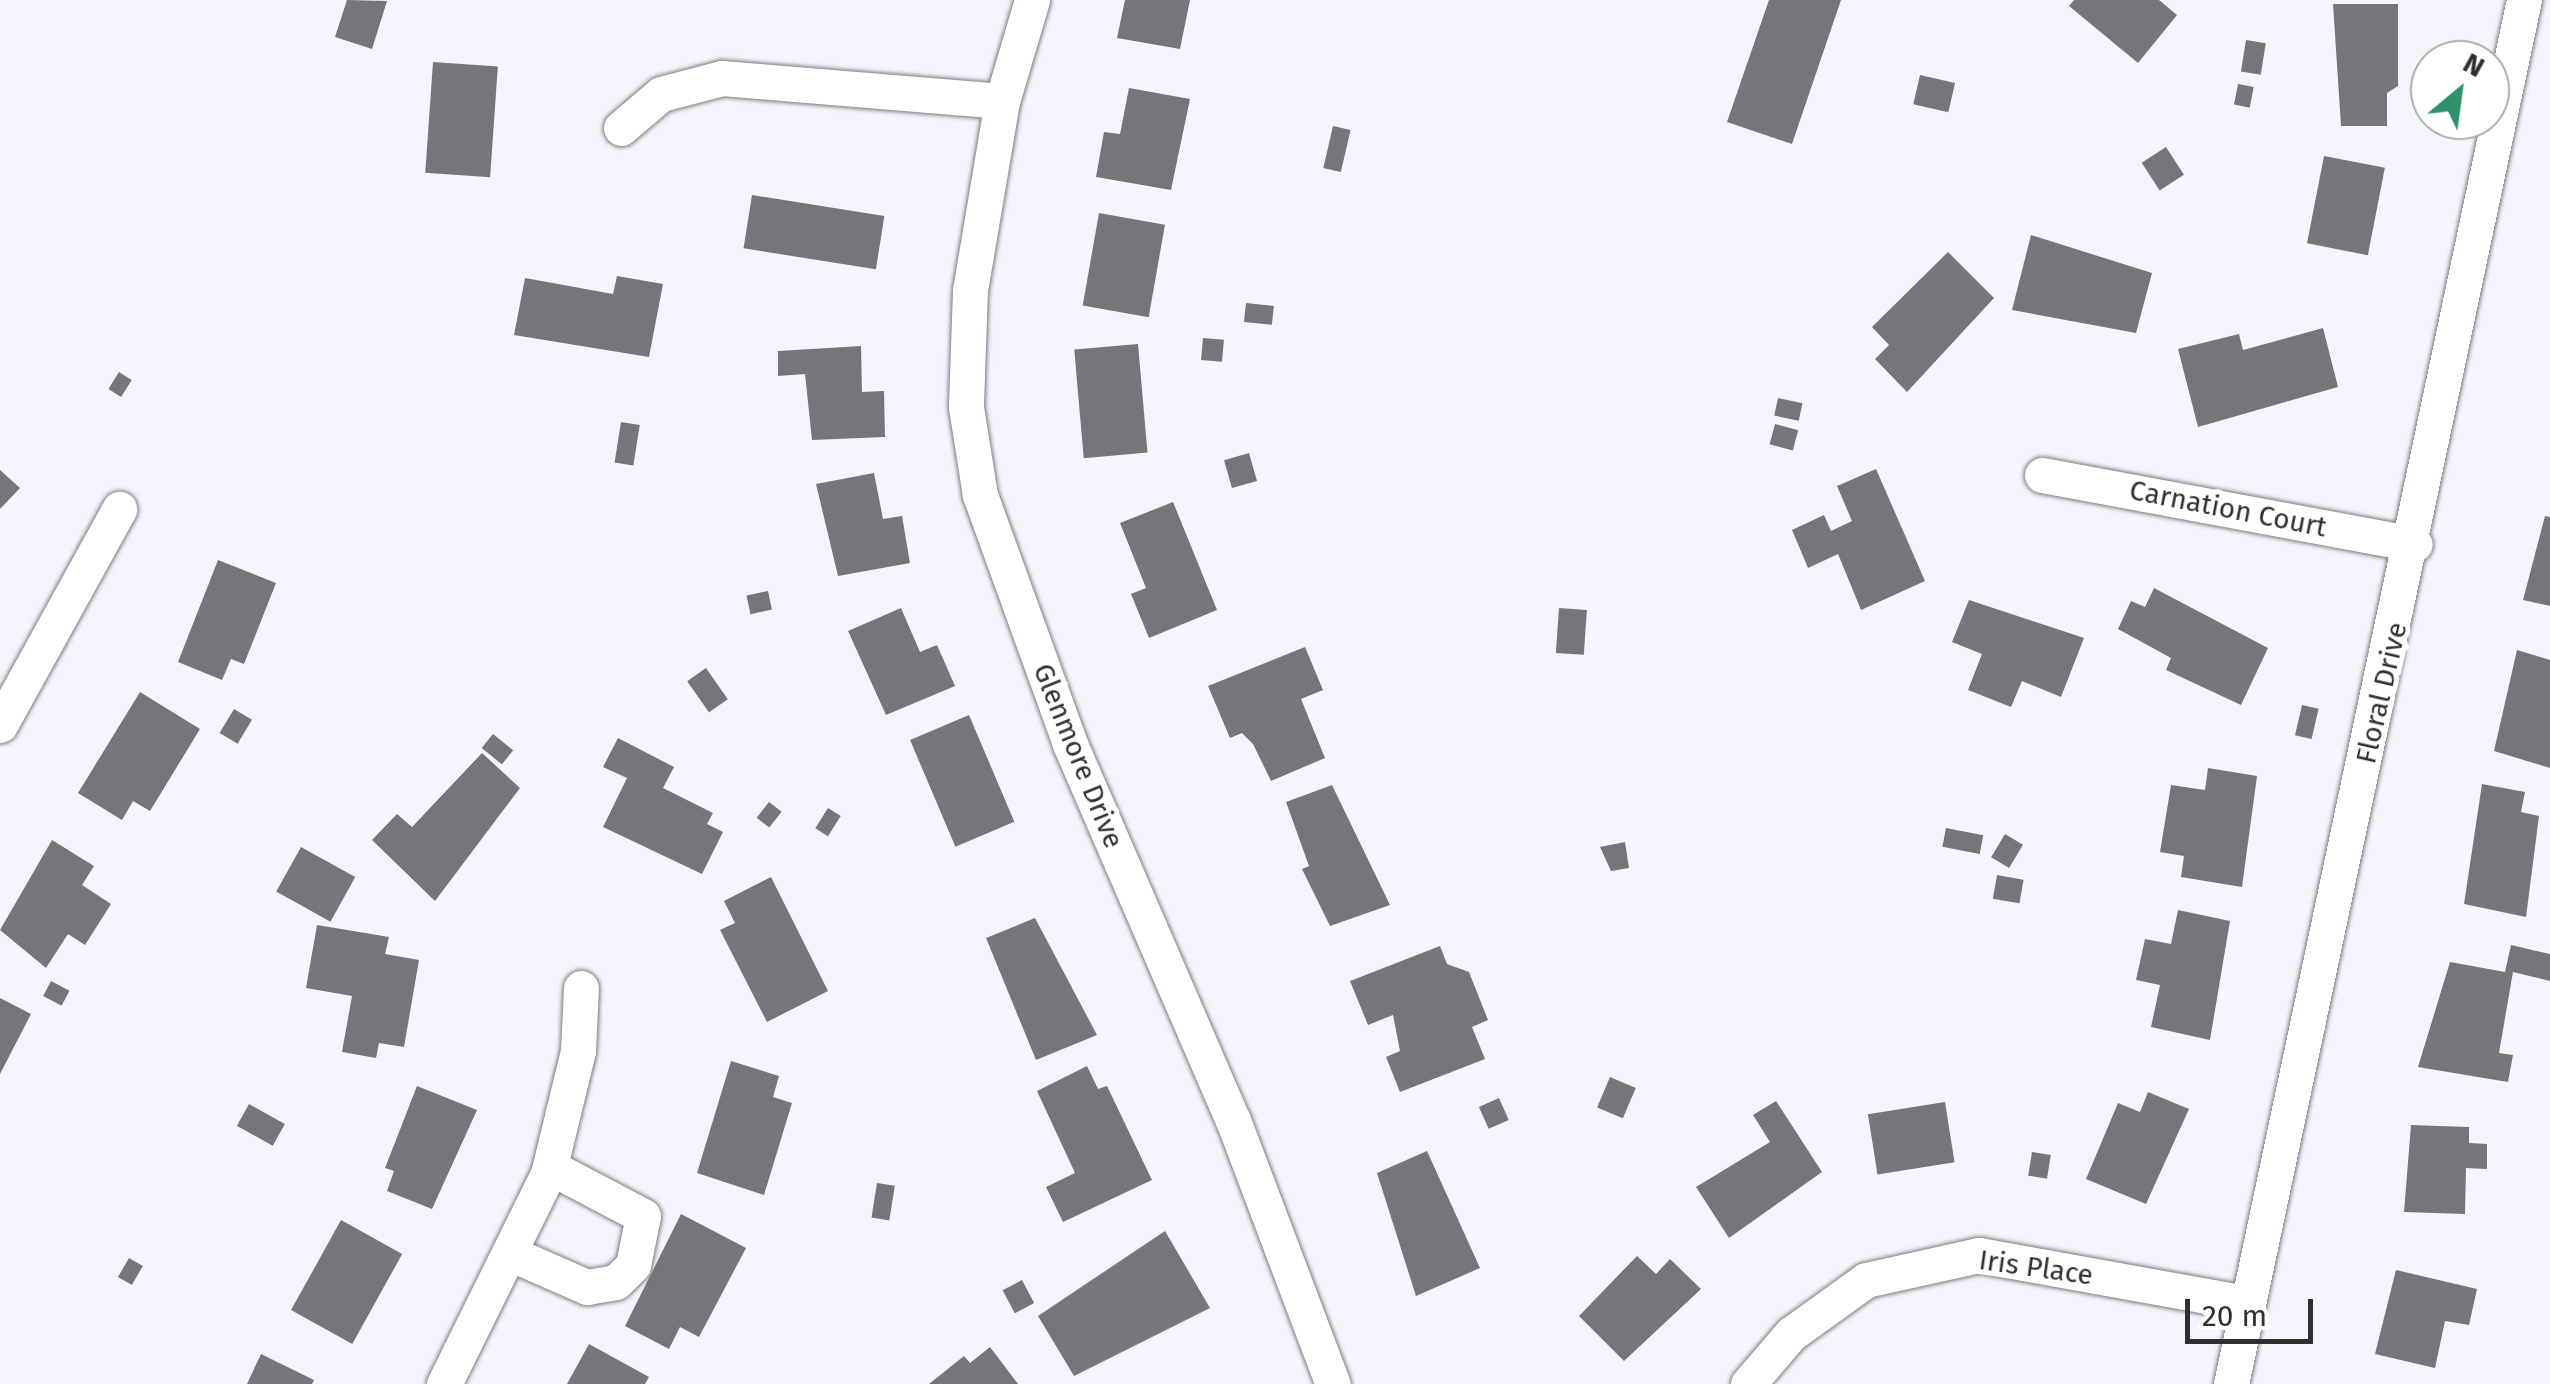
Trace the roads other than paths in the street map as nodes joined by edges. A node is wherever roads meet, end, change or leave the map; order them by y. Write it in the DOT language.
graph roads {
  1 [pos="1032,0"];
  2 [pos="2524,0"];
  3 [pos="1002,101"];
  4 [pos="620,128"];
  5 [pos="2042,474"];
  6 [pos="119,508"];
  7 [pos="2415,544"];
  8 [pos="0,725"];
  9 [pos="581,988"];
  10 [pos="550,1167"];
  11 [pos="514,1255"];
  12 [pos="2246,1303"];
  13 [pos="444,1384"];
  14 [pos="1333,1384"];
  15 [pos="1748,1384"];
  16 [pos="2231,1384"];
  1 -- 3 [label="street, Glenmore Drive"];
  2 -- 7 [label="street, Floral Drive"];
  3 -- 4 [label="street"];
  3 -- 14 [label="street, Glenmore Drive"];
  5 -- 7 [label="street, Carnation Court"];
  6 -- 8 [label="street"];
  7 -- 12 [label="street, Floral Drive"];
  9 -- 10 [label="street"];
  10 -- 11 [label="street"];
  10 -- 11 [label="street"];
  11 -- 13 [label="street"];
  12 -- 15 [label="street, Iris Place"];
  12 -- 16 [label="street, Floral Drive"];
}
